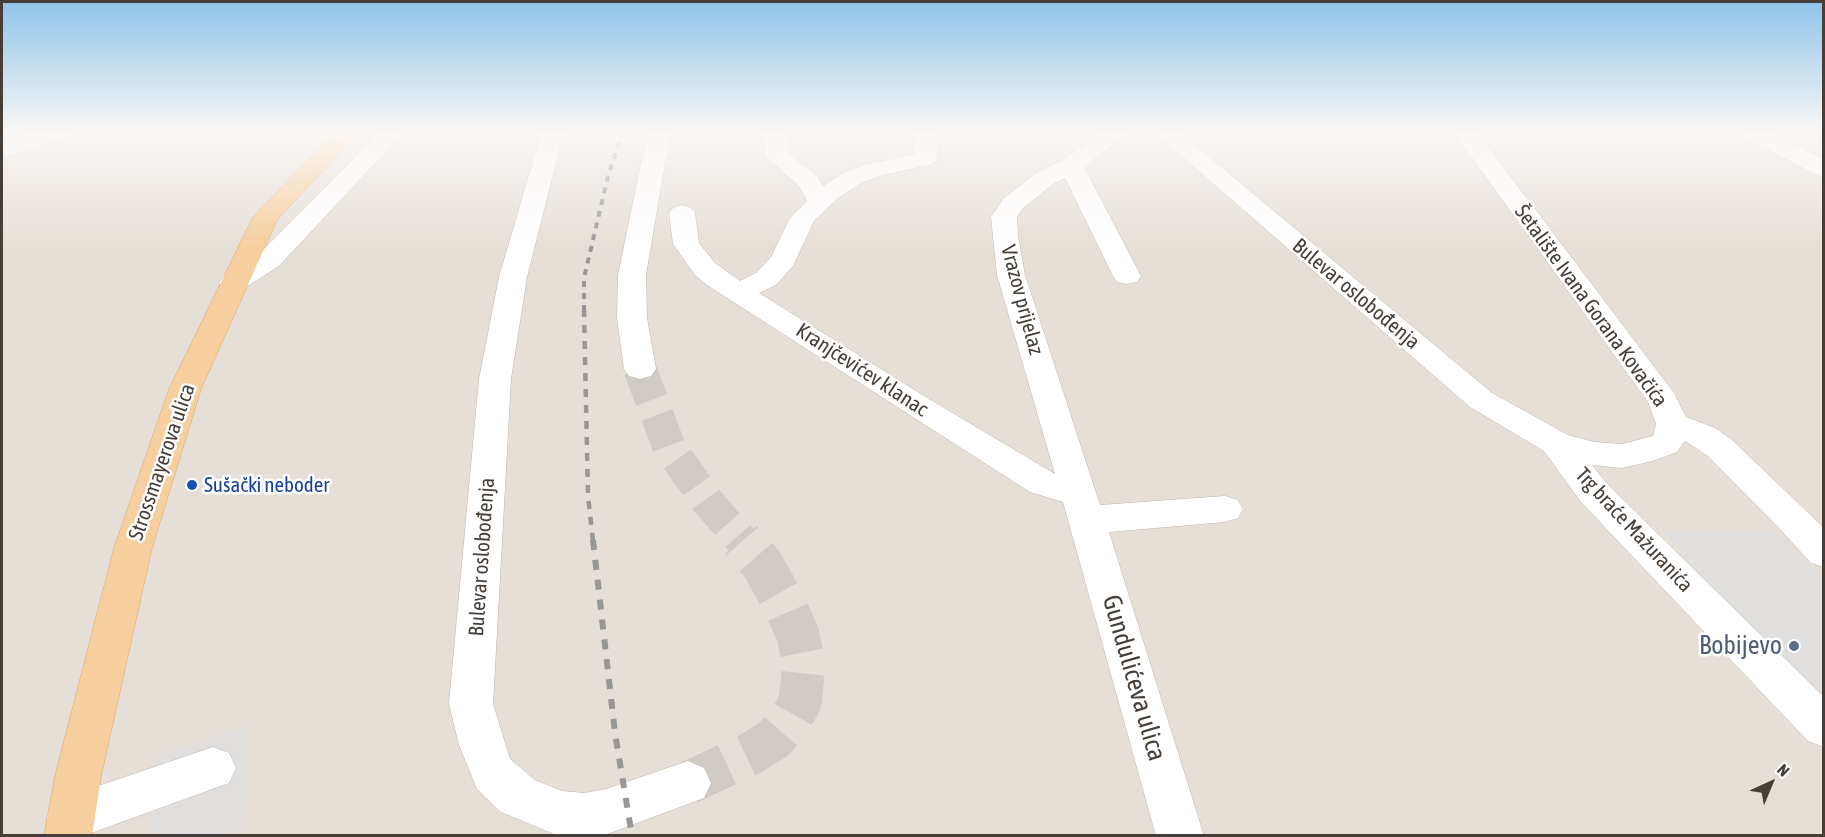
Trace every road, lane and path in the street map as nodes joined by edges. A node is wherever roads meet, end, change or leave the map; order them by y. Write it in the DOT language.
graph roads {
  1 [pos="311,170"];
  2 [pos="363,170"];
  3 [pos="542,170"];
  4 [pos="652,170"];
  5 [pos="794,170"];
  6 [pos="875,170"];
  7 [pos="1063,170"];
  8 [pos="1074,170"];
  9 [pos="1210,170"];
  10 [pos="1493,170"];
  11 [pos="820,202"];
  12 [pos="682,213"];
  13 [pos="1127,276"];
  14 [pos="233,283"];
  15 [pos="739,292"];
  16 [pos="640,369"];
  17 [pos="1673,424"];
  18 [pos="1556,443"];
  19 [pos="1082,505"];
  20 [pos="1226,509"];
  21 [pos="1824,553"];
  22 [pos="1808,692"];
  23 [pos="1824,727"];
  24 [pos="213,768"];
  25 [pos="688,783"];
  26 [pos="70,826"];
  27 [pos="1180,836"];
  1 -- 14 [label="main road, Strossmayerova ulica"];
  2 -- 14 [label="street"];
  3 -- 25 [label="street, Bulevar oslobođenja"];
  4 -- 16 [label="street"];
  5 -- 11 [label="street"];
  6 -- 11 [label="street"];
  7 -- 19 [label="street, Vrazov prijelaz"];
  8 -- 13 [label="street"];
  9 -- 18 [label="street, Bulevar oslobođenja"];
  10 -- 17 [label="street, Šetalište Ivana Gorana Kovačića"];
  11 -- 15 [label="street"];
  12 -- 15 [label="street, Kranjčevićev klanac"];
  14 -- 26 [label="main road, Strossmayerova ulica"];
  15 -- 19 [label="street, Kranjčevićev klanac"];
  17 -- 18 [label="street, Trg braće Mažuranića"];
  17 -- 21 [label="street"];
  18 -- 22 [label="street, Trg braće Mažuranića"];
  19 -- 20 [label="street, Kranjčevićev klanac"];
  19 -- 27 [label="street, Gundulićeva ulica"];
  22 -- 23 [label="street, Trg braće Mažuranića"];
  24 -- 26 [label="street"];
}
